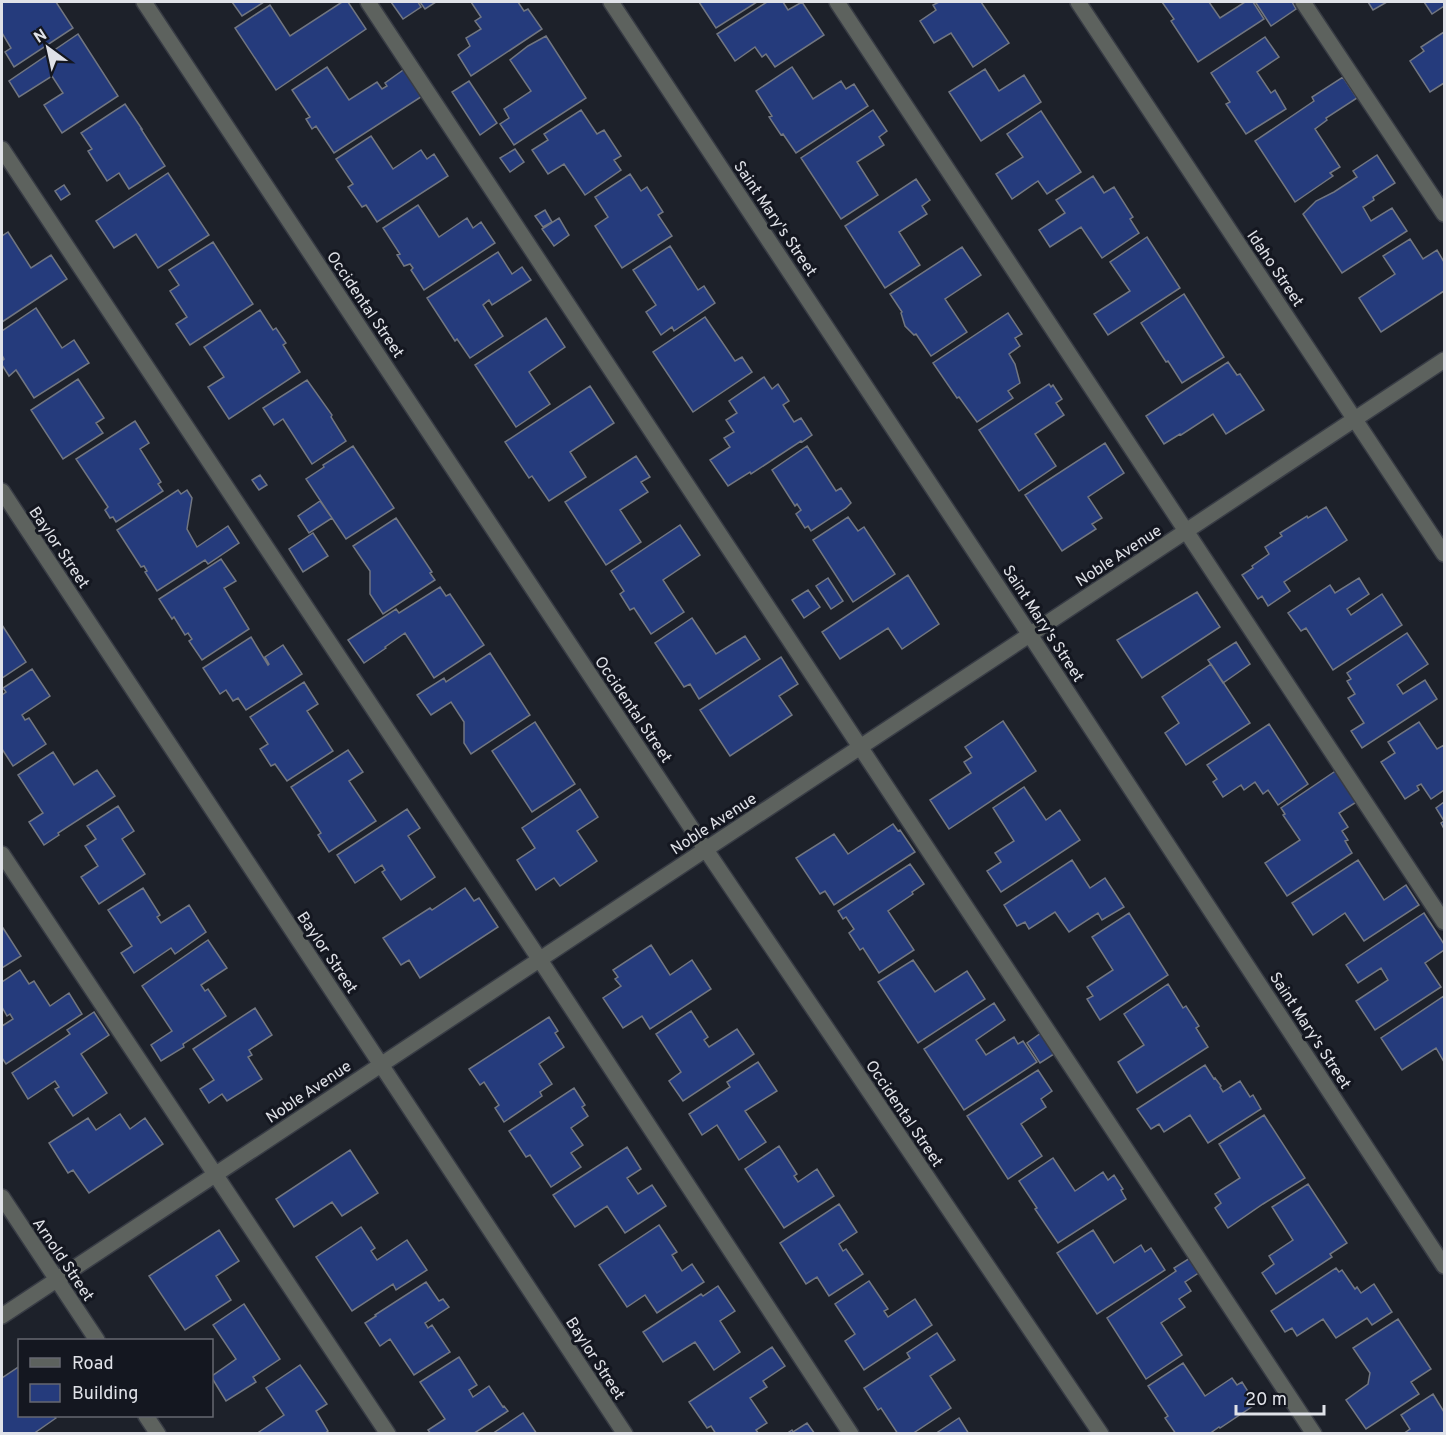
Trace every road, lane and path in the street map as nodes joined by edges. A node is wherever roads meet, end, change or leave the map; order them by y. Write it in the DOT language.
graph roads {
  1 [pos="144,2"];
  2 [pos="368,2"];
  3 [pos="611,2"];
  4 [pos="837,2"];
  5 [pos="1078,2"];
  6 [pos="1303,2"];
  7 [pos="2,148"];
  8 [pos="1444,214"];
  9 [pos="1444,360"];
  10 [pos="1355,419"];
  11 [pos="2,491"];
  12 [pos="1186,532"];
  13 [pos="1444,554"];
  14 [pos="1030,635"];
  15 [pos="861,747"];
  16 [pos="706,849"];
  17 [pos="2,854"];
  18 [pos="1444,922"];
  19 [pos="540,960"];
  20 [pos="381,1064"];
  21 [pos="215,1174"];
  22 [pos="2,1197"];
  23 [pos="1444,1266"];
  24 [pos="56,1280"];
  25 [pos="2,1316"];
  26 [pos="96,1339"];
  27 [pos="147,1417"];
  28 [pos="158,1434"];
  29 [pos="388,1434"];
  30 [pos="625,1434"];
  31 [pos="851,1434"];
  32 [pos="1101,1434"];
  33 [pos="1314,1434"];
  1 -- 16 [label="street, Occidental Street"];
  2 -- 15 [label="street"];
  3 -- 14 [label="street, Saint Mary's Street"];
  4 -- 12 [label="street"];
  5 -- 10 [label="street, Idaho Street"];
  6 -- 8 [label="street"];
  7 -- 19 [label="street"];
  9 -- 10 [label="street, Noble Avenue"];
  10 -- 12 [label="street, Noble Avenue"];
  10 -- 13 [label="street, Idaho Street"];
  11 -- 20 [label="street, Baylor Street"];
  12 -- 14 [label="street, Noble Avenue"];
  12 -- 18 [label="street"];
  14 -- 15 [label="street, Noble Avenue"];
  14 -- 23 [label="street, Saint Mary's Street"];
  15 -- 16 [label="street, Noble Avenue"];
  15 -- 33 [label="street"];
  16 -- 19 [label="street, Noble Avenue"];
  16 -- 32 [label="street, Occidental Street"];
  17 -- 21 [label="street"];
  19 -- 20 [label="street, Noble Avenue"];
  19 -- 31 [label="street"];
  20 -- 21 [label="street, Noble Avenue"];
  20 -- 30 [label="street, Baylor Street"];
  21 -- 24 [label="street, Noble Avenue"];
  21 -- 29 [label="street"];
  22 -- 24 [label="street, Arnold Street"];
  24 -- 25 [label="street, Noble Avenue"];
  24 -- 26 [label="street, Arnold Street"];
  27 -- 28 [label="street"];
}
